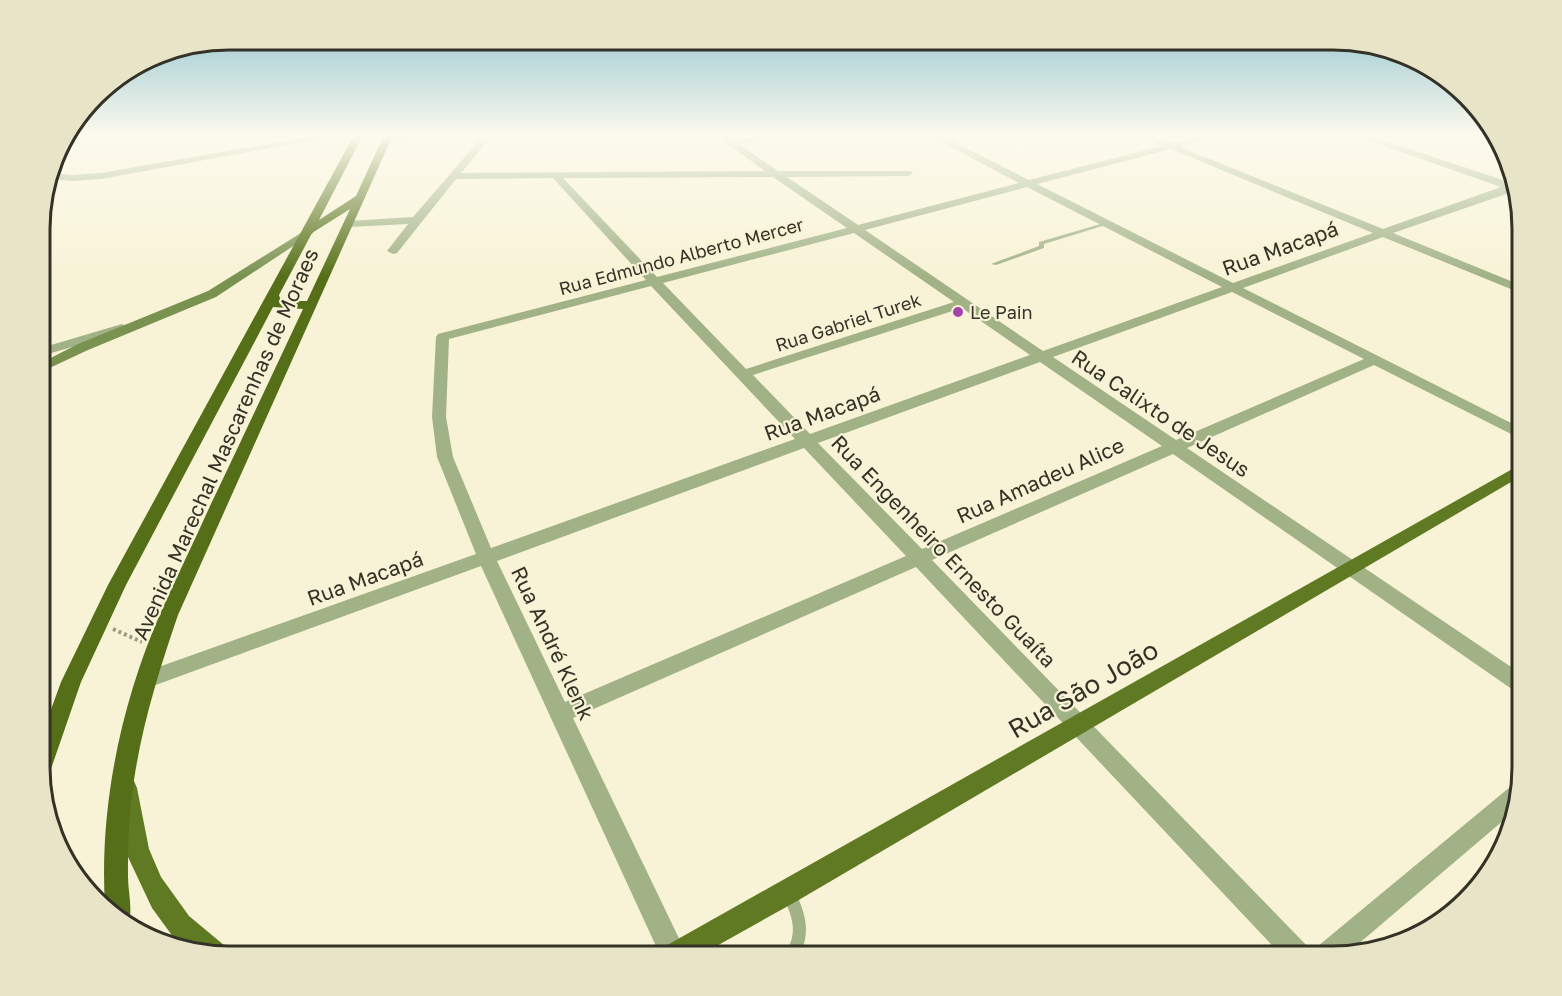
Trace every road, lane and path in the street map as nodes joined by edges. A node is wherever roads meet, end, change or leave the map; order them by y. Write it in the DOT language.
graph roads {
  1 [pos="334,183"];
  2 [pos="368,183"];
  3 [pos="448,183"];
  4 [pos="562,183"];
  5 [pos="789,183"];
  6 [pos="1262,183"];
  7 [pos="1028,184"];
  8 [pos="1507,189"];
  9 [pos="362,196"];
  10 [pos="318,214"];
  11 [pos="416,220"];
  12 [pos="349,224"];
  13 [pos="1106,224"];
  14 [pos="855,229"];
  15 [pos="309,231"];
  16 [pos="1383,233"];
  17 [pos="393,251"];
  18 [pos="263,260"];
  19 [pos="994,264"];
  20 [pos="654,282"];
  21 [pos="1512,286"];
  22 [pos="1232,288"];
  23 [pos="274,296"];
  24 [pos="964,303"];
  25 [pos="312,305"];
  26 [pos="143,322"];
  27 [pos="443,337"];
  28 [pos="50,349"];
  29 [pos="1041,357"];
  30 [pos="1374,360"];
  31 [pos="50,364"];
  32 [pos="743,374"];
  33 [pos="1512,429"];
  34 [pos="807,441"];
  35 [pos="1173,447"];
  36 [pos="1512,474"];
  37 [pos="486,557"];
  38 [pos="919,558"];
  39 [pos="1350,568"];
  40 [pos="98,623"];
  41 [pos="156,648"];
  42 [pos="1512,678"];
  43 [pos="146,680"];
  44 [pos="560,714"];
  45 [pos="1078,725"];
  46 [pos="50,741"];
  47 [pos="123,775"];
  48 [pos="1509,801"];
  49 [pos="788,892"];
  50 [pos="117,907"];
  51 [pos="201,944"];
  52 [pos="667,946"];
  53 [pos="690,946"];
  54 [pos="796,946"];
  55 [pos="1290,946"];
  56 [pos="1335,946"];
  1 -- 10 [label="highway, Avenida Marechal Mascarenhas de Moraes"];
  2 -- 9 [label="highway, Avenida Marechal Mascarenhas de Moraes"];
  3 -- 11 [label="street"];
  4 -- 20 [label="street, Rua Engenheiro Ernesto Guaíta"];
  5 -- 14 [label="street, Rua Calixto de Jesus"];
  6 -- 16 [label="street"];
  7 -- 13 [label="street"];
  7 -- 14 [label="street, Rua Edmundo Alberto Mercer"];
  8 -- 16 [label="street, Rua Macapá"];
  9 -- 12 [label="highway, Avenida Marechal Mascarenhas de Moraes"];
  9 -- 15 [label="highway"];
  10 -- 15 [label="highway, Avenida Marechal Mascarenhas de Moraes"];
  10 -- 18 [label="main road"];
  11 -- 12 [label="street"];
  11 -- 17 [label="street"];
  12 -- 25 [label="highway, Avenida Marechal Mascarenhas de Moraes"];
  13 -- 19 [label="lane"];
  13 -- 22 [label="street"];
  14 -- 20 [label="street, Rua Edmundo Alberto Mercer"];
  14 -- 24 [label="street, Rua Calixto de Jesus"];
  15 -- 18 [label="main road"];
  15 -- 23 [label="highway, Avenida Marechal Mascarenhas de Moraes"];
  16 -- 21 [label="street"];
  16 -- 22 [label="street, Rua Macapá"];
  18 -- 26 [label="main road"];
  20 -- 27 [label="street, Rua Edmundo Alberto Mercer"];
  20 -- 32 [label="street, Rua Engenheiro Ernesto Guaíta"];
  22 -- 29 [label="street, Rua Macapá"];
  22 -- 30 [label="street"];
  23 -- 25 [label="highway"];
  23 -- 40 [label="highway, Avenida Marechal Mascarenhas de Moraes"];
  24 -- 29 [label="street, Rua Calixto de Jesus"];
  24 -- 32 [label="street, Rua Gabriel Turek"];
  25 -- 41 [label="highway, Avenida Marechal Mascarenhas de Moraes"];
  26 -- 28 [label="street"];
  26 -- 31 [label="main road"];
  27 -- 37 [label="street, Rua André Klenk"];
  29 -- 34 [label="street, Rua Macapá"];
  29 -- 35 [label="street, Rua Calixto de Jesus"];
  30 -- 33 [label="street"];
  30 -- 35 [label="street, Rua Amadeu Alice"];
  32 -- 34 [label="street, Rua Engenheiro Ernesto Guaíta"];
  34 -- 37 [label="street, Rua Macapá"];
  34 -- 38 [label="street, Rua Engenheiro Ernesto Guaíta"];
  35 -- 38 [label="street, Rua Amadeu Alice"];
  35 -- 39 [label="street, Rua Calixto de Jesus"];
  36 -- 39 [label="main road, Rua São João"];
  37 -- 43 [label="street, Rua Macapá"];
  37 -- 44 [label="street, Rua André Klenk"];
  38 -- 44 [label="street, Rua Amadeu Alice"];
  38 -- 45 [label="street, Rua Engenheiro Ernesto Guaíta"];
  39 -- 42 [label="street, Rua Calixto de Jesus"];
  39 -- 45 [label="main road, Rua São João"];
  40 -- 41 [label="path"];
  40 -- 46 [label="highway, Avenida Marechal Mascarenhas de Moraes"];
  41 -- 43 [label="highway, Avenida Marechal Mascarenhas de Moraes"];
  43 -- 47 [label="highway, Avenida Marechal Mascarenhas de Moraes"];
  44 -- 52 [label="street, Rua André Klenk"];
  45 -- 49 [label="main road, Rua São João"];
  45 -- 55 [label="street, Rua Engenheiro Ernesto Guaíta"];
  47 -- 50 [label="highway, Avenida Marechal Mascarenhas de Moraes"];
  47 -- 51 [label="main road"];
  48 -- 56 [label="street"];
  49 -- 53 [label="main road, Rua São João"];
  49 -- 54 [label="lane"];
}
